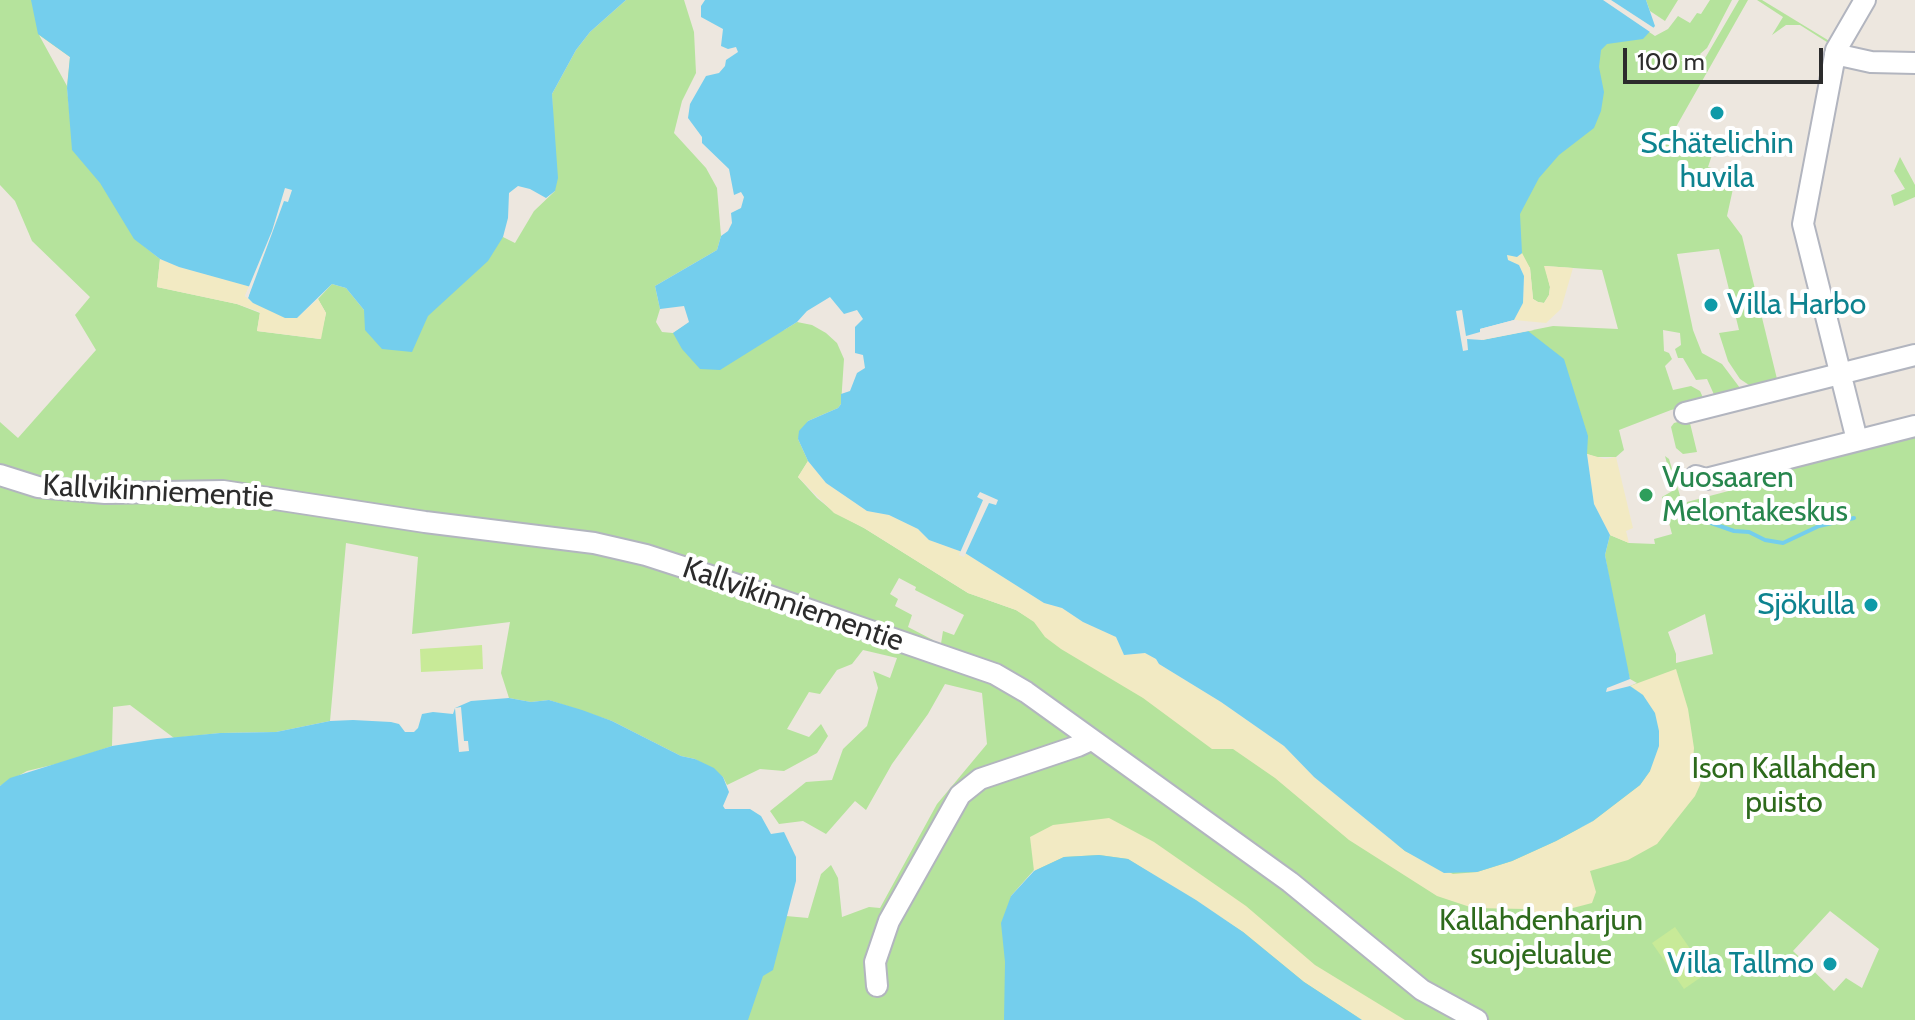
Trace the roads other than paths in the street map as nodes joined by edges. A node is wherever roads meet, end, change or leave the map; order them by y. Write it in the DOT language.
graph roads {
  1 [pos="1865,0"];
  2 [pos="1835,54"];
  3 [pos="1915,63"];
  4 [pos="1915,355"];
  5 [pos="1840,374"];
  6 [pos="1685,413"];
  7 [pos="1915,426"];
  8 [pos="1857,440"];
  9 [pos="0,475"];
  10 [pos="1696,476"];
  11 [pos="1091,740"];
  12 [pos="877,986"];
  13 [pos="1477,1020"];
  1 -- 2 [label="street"];
  2 -- 3 [label="street"];
  2 -- 5 [label="street"];
  4 -- 5 [label="street"];
  5 -- 6 [label="street"];
  5 -- 8 [label="street"];
  7 -- 8 [label="street"];
  8 -- 10 [label="street"];
  9 -- 11 [label="street, Kallvikinniementie"];
  11 -- 12 [label="street"];
  11 -- 13 [label="street, Kallvikinniementie"];
}
